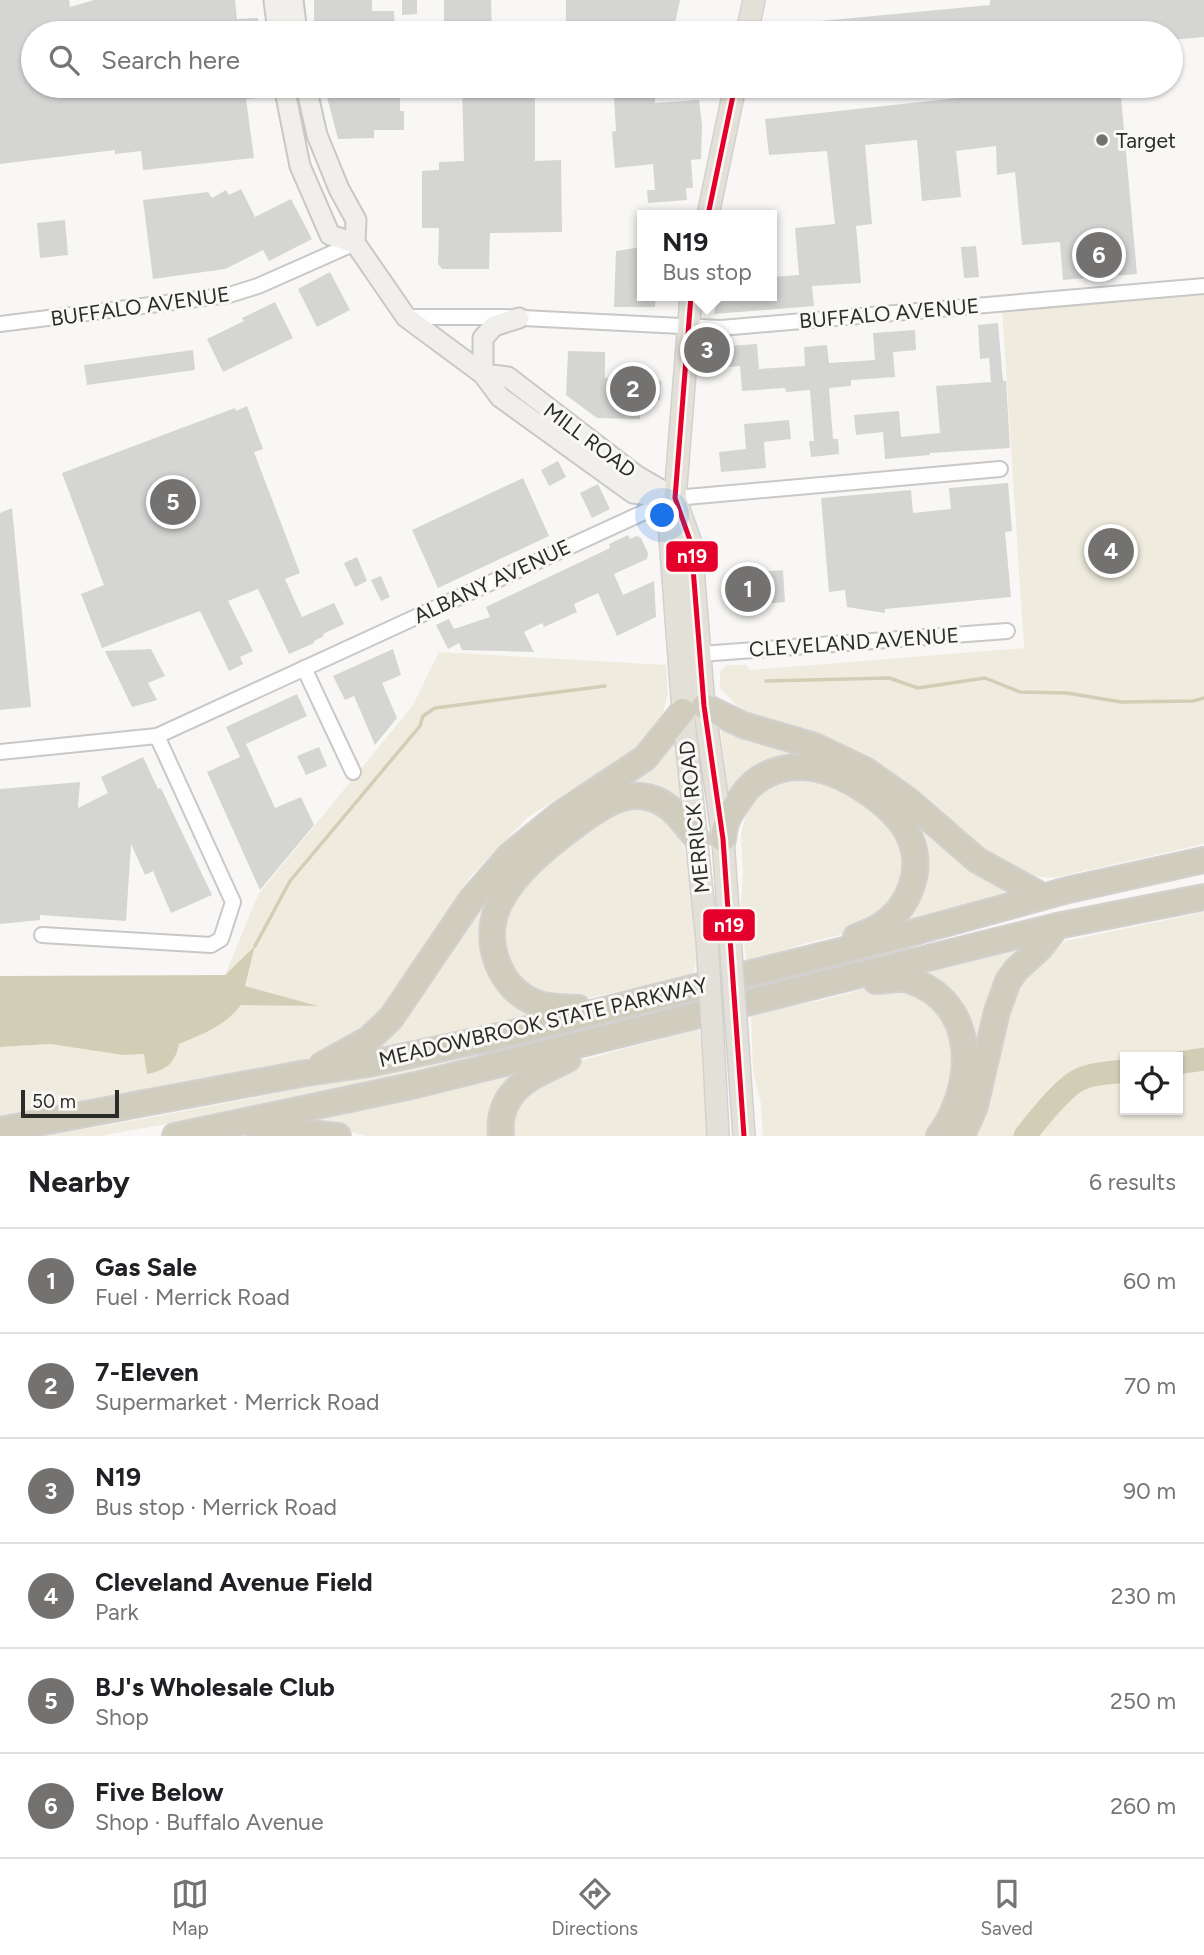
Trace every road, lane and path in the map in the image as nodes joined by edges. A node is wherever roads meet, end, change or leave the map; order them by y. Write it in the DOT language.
graph roads {
  1 [pos="274,0"];
  2 [pos="293,0"];
  3 [pos="754,0"];
  4 [pos="277,21"];
  5 [pos="296,21"];
  6 [pos="750,21"];
  7 [pos="286,98"];
  8 [pos="309,98"];
  9 [pos="732,98"];
  10 [pos="709,210"];
  11 [pos="355,243"];
  12 [pos="1204,286"];
  13 [pos="690,301"];
  14 [pos="406,317"];
  15 [pos="519,318"];
  16 [pos="0,324"];
  17 [pos="688,325"];
  18 [pos="483,374"];
  19 [pos="1000,469"];
  20 [pos="675,498"];
  21 [pos="1007,631"];
  22 [pos="700,654"];
  23 [pos="304,668"];
  24 [pos="693,708"];
  25 [pos="157,736"];
  26 [pos="0,752"];
  27 [pos="353,772"];
  28 [pos="697,839"];
  29 [pos="723,839"];
  30 [pos="1204,860"];
  31 [pos="1042,896"];
  32 [pos="1204,897"];
  33 [pos="1057,926"];
  34 [pos="42,935"];
  35 [pos="808,958"];
  36 [pos="816,985"];
  37 [pos="596,1010"];
  38 [pos="616,1037"];
  39 [pos="306,1073"];
  40 [pos="232,1126"];
  41 [pos="0,1130"];
  42 [pos="175,1136"];
  43 [pos="338,1136"];
  44 [pos="500,1136"];
  45 [pos="718,1136"];
  46 [pos="744,1136"];
  47 [pos="939,1136"];
  48 [pos="962,1136"];
  1 -- 4 [label="main road"];
  2 -- 5 [label="main road"];
  3 -- 6 [label="main road"];
  7 -- 11 [label="main road, MILL ROAD"];
  8 -- 11 [label="main road, MILL ROAD"];
  9 -- 10 [label="main road"];
  11 -- 14 [label="main road, MILL ROAD"];
  11 -- 16 [label="street, BUFFALO AVENUE"];
  12 -- 17 [label="street, BUFFALO AVENUE"];
  13 -- 17 [label="main road, MERRICK ROAD"];
  14 -- 15 [label="street, BUFFALO AVENUE"];
  14 -- 18 [label="main road, MILL ROAD"];
  15 -- 17 [label="street, BUFFALO AVENUE"];
  15 -- 18 [label="main road"];
  17 -- 20 [label="main road, MERRICK ROAD"];
  18 -- 20 [label="main road, MILL ROAD"];
  19 -- 20 [label="street, ALBANY AVENUE"];
  20 -- 22 [label="main road, MERRICK ROAD"];
  20 -- 23 [label="street, ALBANY AVENUE"];
  20 -- 24 [label="main road, MERRICK ROAD"];
  21 -- 22 [label="street, CLEVELAND AVENUE"];
  22 -- 24 [label="main road, MERRICK ROAD"];
  23 -- 25 [label="street, ALBANY AVENUE"];
  23 -- 27 [label="street"];
  24 -- 28 [label="main road, MERRICK ROAD"];
  24 -- 29 [label="main road, MERRICK ROAD"];
  24 -- 31 [label="highway"];
  24 -- 39 [label="highway"];
  25 -- 26 [label="street, ALBANY AVENUE"];
  25 -- 34 [label="street"];
  28 -- 37 [label="highway"];
  28 -- 45 [label="main road, MERRICK ROAD, bridge"];
  29 -- 35 [label="highway"];
  29 -- 46 [label="main road, MERRICK ROAD, bridge"];
  30 -- 31 [label="highway, MEADOWBROOK STATE PARKWAY"];
  31 -- 35 [label="highway, MEADOWBROOK STATE PARKWAY"];
  32 -- 33 [label="highway, MEADOWBROOK STATE PARKWAY"];
  33 -- 36 [label="highway, MEADOWBROOK STATE PARKWAY"];
  33 -- 48 [label="highway"];
  35 -- 37 [label="highway, MEADOWBROOK STATE PARKWAY"];
  36 -- 38 [label="highway, MEADOWBROOK STATE PARKWAY"];
  36 -- 47 [label="highway"];
  37 -- 39 [label="highway, MEADOWBROOK STATE PARKWAY"];
  38 -- 40 [label="highway, MEADOWBROOK STATE PARKWAY"];
  38 -- 44 [label="highway"];
  39 -- 41 [label="highway, MEADOWBROOK STATE PARKWAY"];
  40 -- 42 [label="highway, MEADOWBROOK STATE PARKWAY"];
  40 -- 43 [label="highway"];
}
